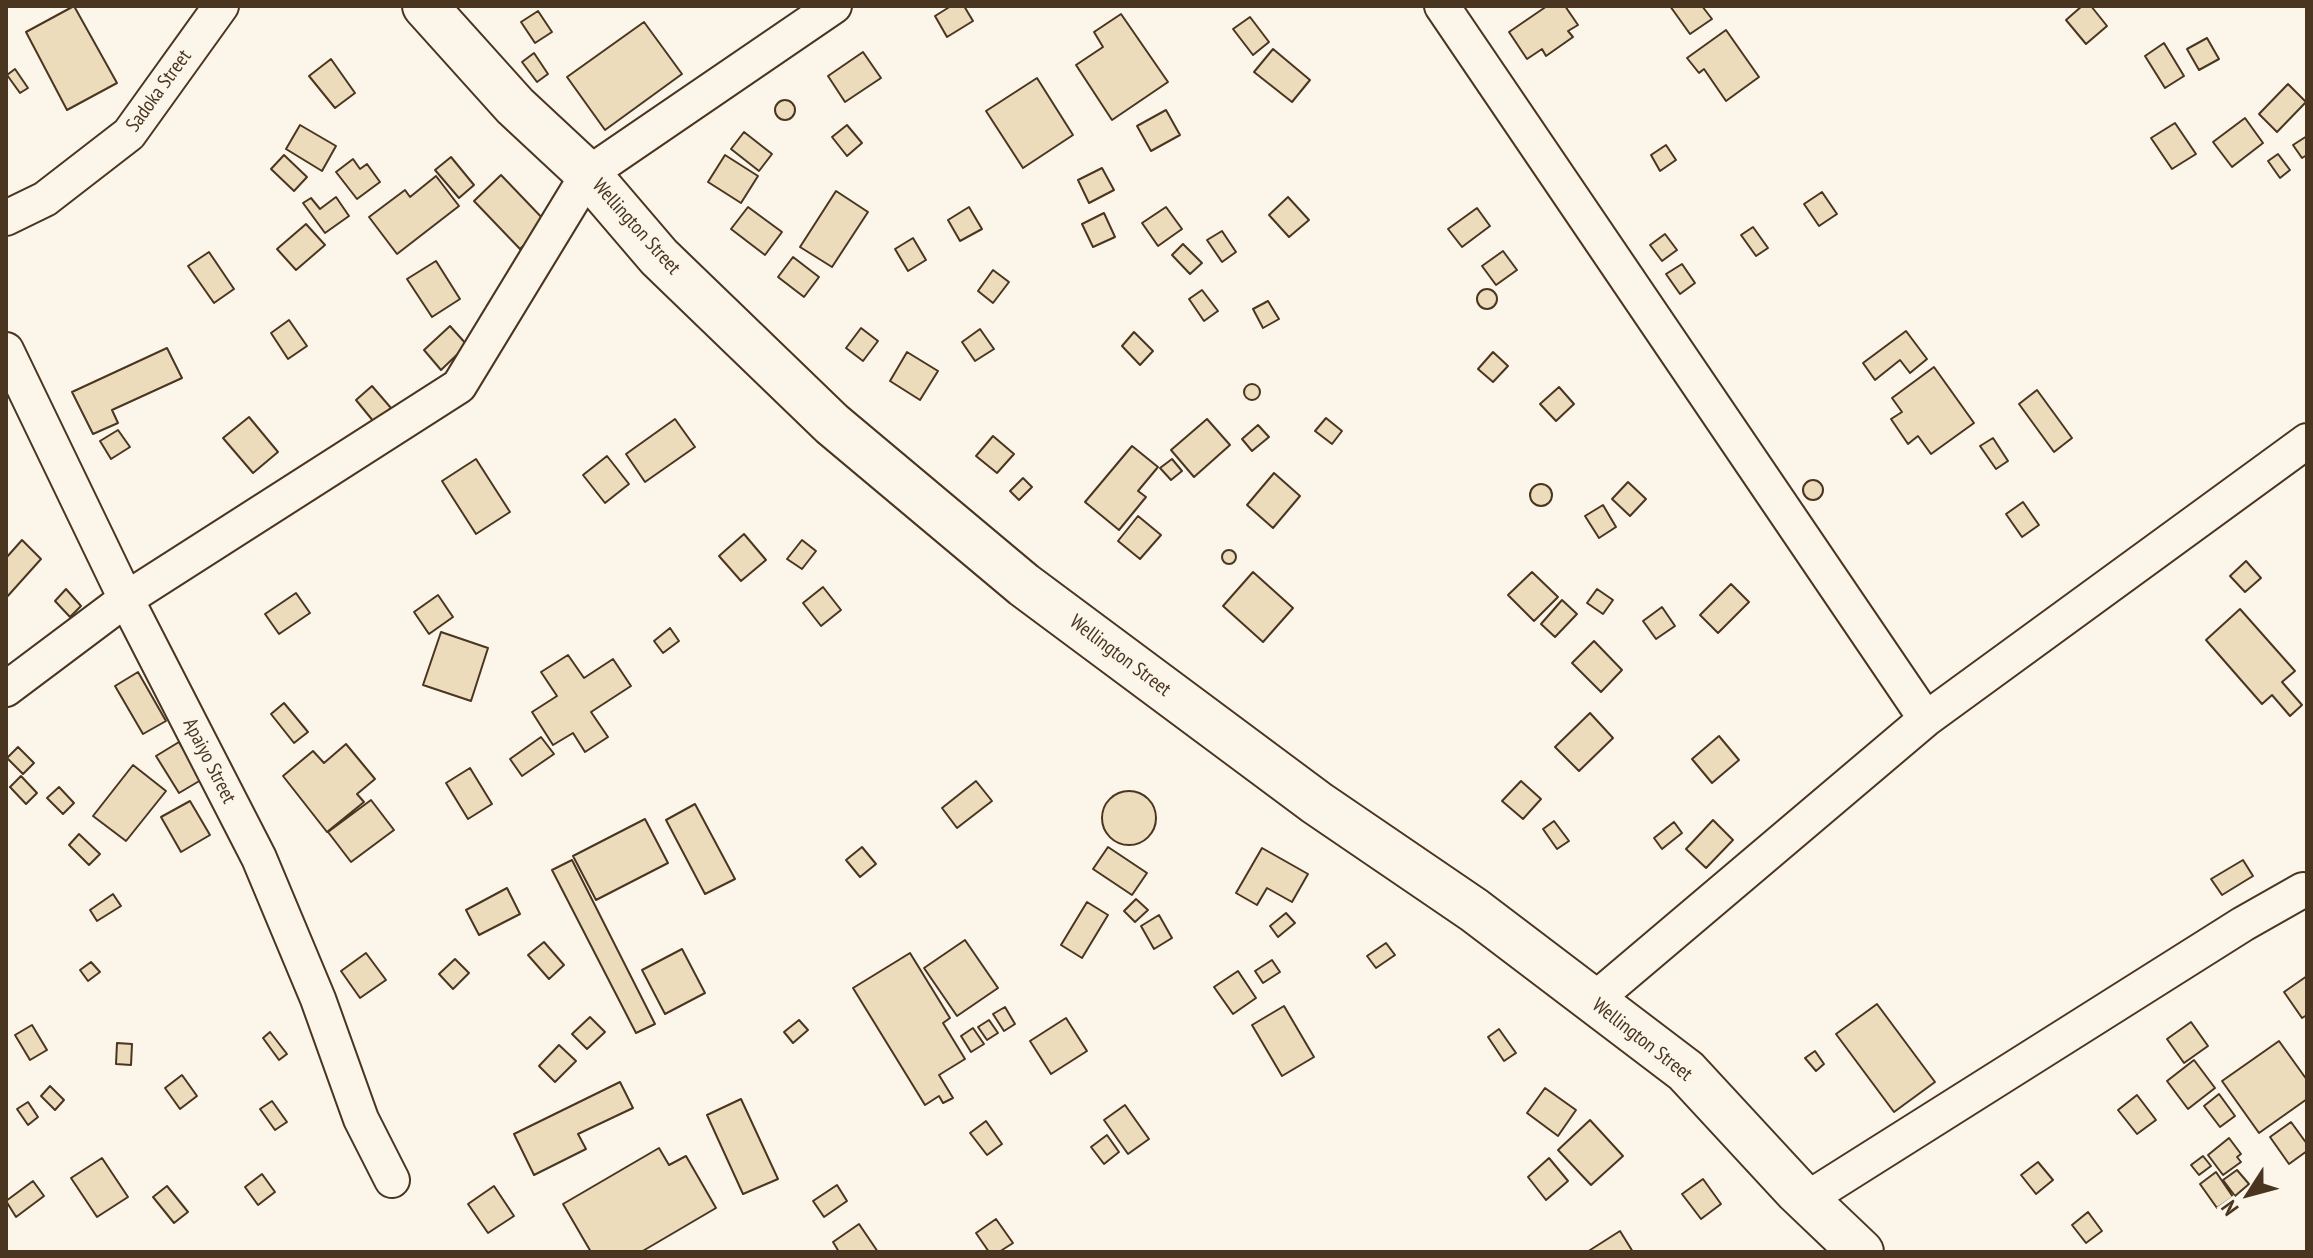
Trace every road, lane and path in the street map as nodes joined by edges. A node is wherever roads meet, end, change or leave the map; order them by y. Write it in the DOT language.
graph roads {
  1 [pos="221,6"];
  2 [pos="425,6"];
  3 [pos="834,6"];
  4 [pos="1442,6"];
  5 [pos="588,174"];
  6 [pos="6,218"];
  7 [pos="6,350"];
  8 [pos="2307,441"];
  9 [pos="126,599"];
  10 [pos="6,689"];
  11 [pos="1926,719"];
  12 [pos="2303,890"];
  13 [pos="1593,1001"];
  14 [pos="392,1180"];
  15 [pos="1807,1199"];
  16 [pos="1861,1252"];
  1 -- 6 [label="street, Sadoka Street"];
  2 -- 5 [label="main road, Wellington Street"];
  3 -- 5 [label="street"];
  4 -- 11 [label="street"];
  5 -- 9 [label="street"];
  5 -- 13 [label="main road, Wellington Street"];
  7 -- 9 [label="street, Apaiyo Street"];
  8 -- 11 [label="street"];
  9 -- 10 [label="street"];
  9 -- 14 [label="street, Apaiyo Street"];
  11 -- 13 [label="street"];
  12 -- 15 [label="street"];
  13 -- 15 [label="main road, Wellington Street"];
  15 -- 16 [label="main road, Wellington Street"];
}
